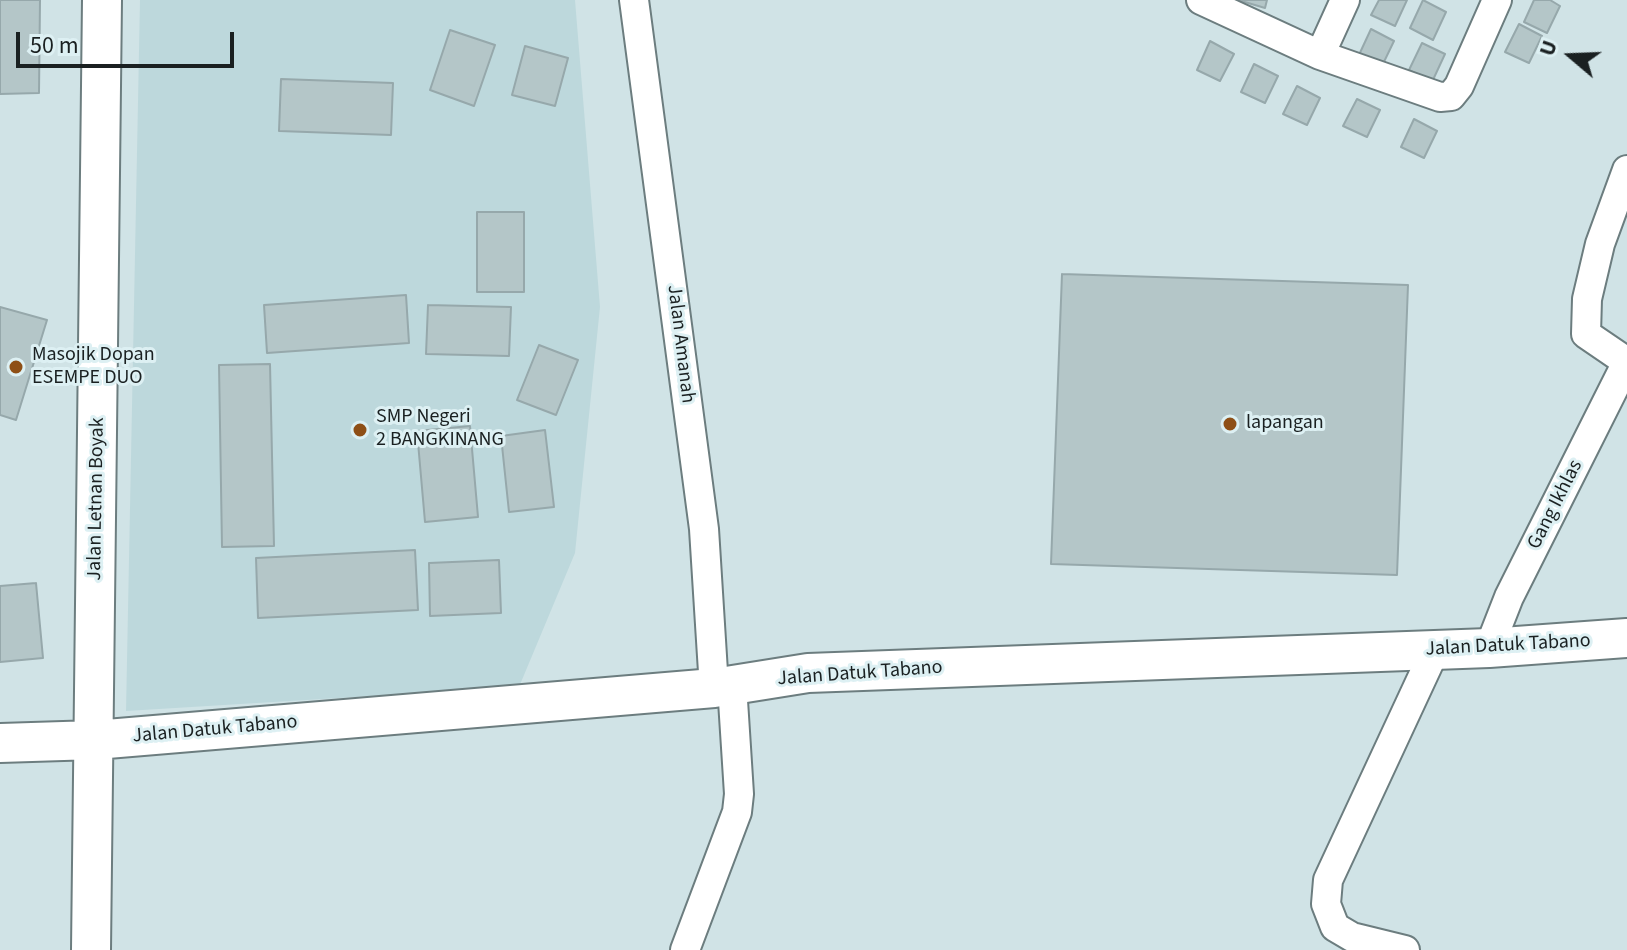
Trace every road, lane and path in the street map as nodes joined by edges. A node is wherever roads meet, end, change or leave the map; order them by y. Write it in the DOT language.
graph roads {
  1 [pos="102,0"];
  2 [pos="634,0"];
  3 [pos="1201,0"];
  4 [pos="1345,0"];
  5 [pos="1497,0"];
  6 [pos="1320,55"];
  7 [pos="1627,170"];
  8 [pos="1627,362"];
  9 [pos="1627,638"];
  10 [pos="1489,648"];
  11 [pos="1435,650"];
  12 [pos="723,687"];
  13 [pos="95,740"];
  14 [pos="0,743"];
  15 [pos="91,950"];
  16 [pos="685,950"];
  17 [pos="1405,950"];
  1 -- 13 [label="street, Jalan Letnan Boyak"];
  2 -- 12 [label="street, Jalan Amanah"];
  3 -- 6 [label="street"];
  4 -- 6 [label="street"];
  5 -- 6 [label="street"];
  7 -- 8 [label="street"];
  8 -- 10 [label="street, Gang Ikhlas"];
  9 -- 10 [label="street, Jalan Datuk Tabano"];
  10 -- 11 [label="street, Jalan Datuk Tabano"];
  11 -- 12 [label="street, Jalan Datuk Tabano"];
  11 -- 17 [label="street"];
  12 -- 13 [label="street, Jalan Datuk Tabano"];
  12 -- 16 [label="street, Jalan Amanah"];
  13 -- 14 [label="street, Jalan Datuk Tabano"];
  13 -- 15 [label="street, Jalan Letnan Boyak"];
}
